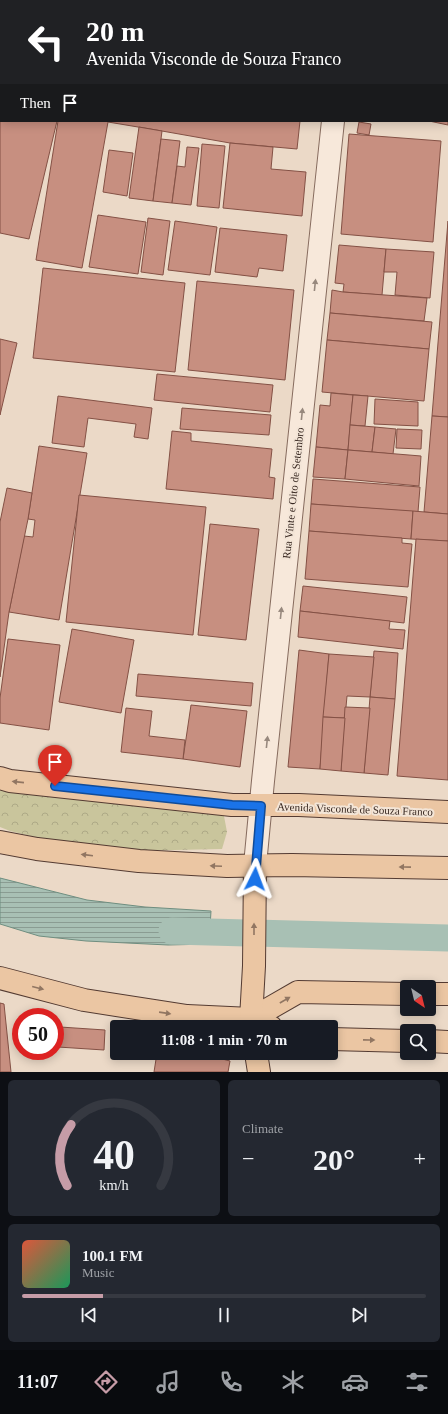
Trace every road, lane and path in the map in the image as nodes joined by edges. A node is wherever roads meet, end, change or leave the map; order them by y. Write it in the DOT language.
graph roads {
  1 [pos="333,122"];
  2 [pos="0,778"];
  3 [pos="261,806"];
  4 [pos="448,812"];
  5 [pos="0,842"];
  6 [pos="255,865"];
  7 [pos="447,867"];
  8 [pos="0,978"];
  9 [pos="400,994"];
  10 [pos="436,994"];
  11 [pos="448,994"];
  12 [pos="224,1020"];
  13 [pos="251,1020"];
  14 [pos="256,1020"];
  15 [pos="338,1039"];
  16 [pos="400,1041"];
  17 [pos="436,1041"];
  18 [pos="448,1042"];
  19 [pos="257,1060"];
  20 [pos="259,1072"];
  3 -- 1 [label="street, Rua Vinte e Oito de Setembro, one-way"];
  3 -- 2 [label="main road, Avenida Visconde de Souza Franco, one-way"];
  3 -- 4 [label="main road, Avenida Visconde de Souza Franco"];
  3 -- 6 [label="street, Rua Vinte e Oito de Setembro"];
  6 -- 5 [label="main road, one-way"];
  7 -- 6 [label="main road, one-way"];
  13 -- 6 [label="main road, one-way"];
  8 -- 12 [label="main road, one-way"];
  14 -- 9 [label="main road, one-way"];
  10 -- 11 [label="main road"];
  15 -- 16 [label="main road, one-way"];
  17 -- 18 [label="main road"];
  19 -- 20 [label="main road"];
}
